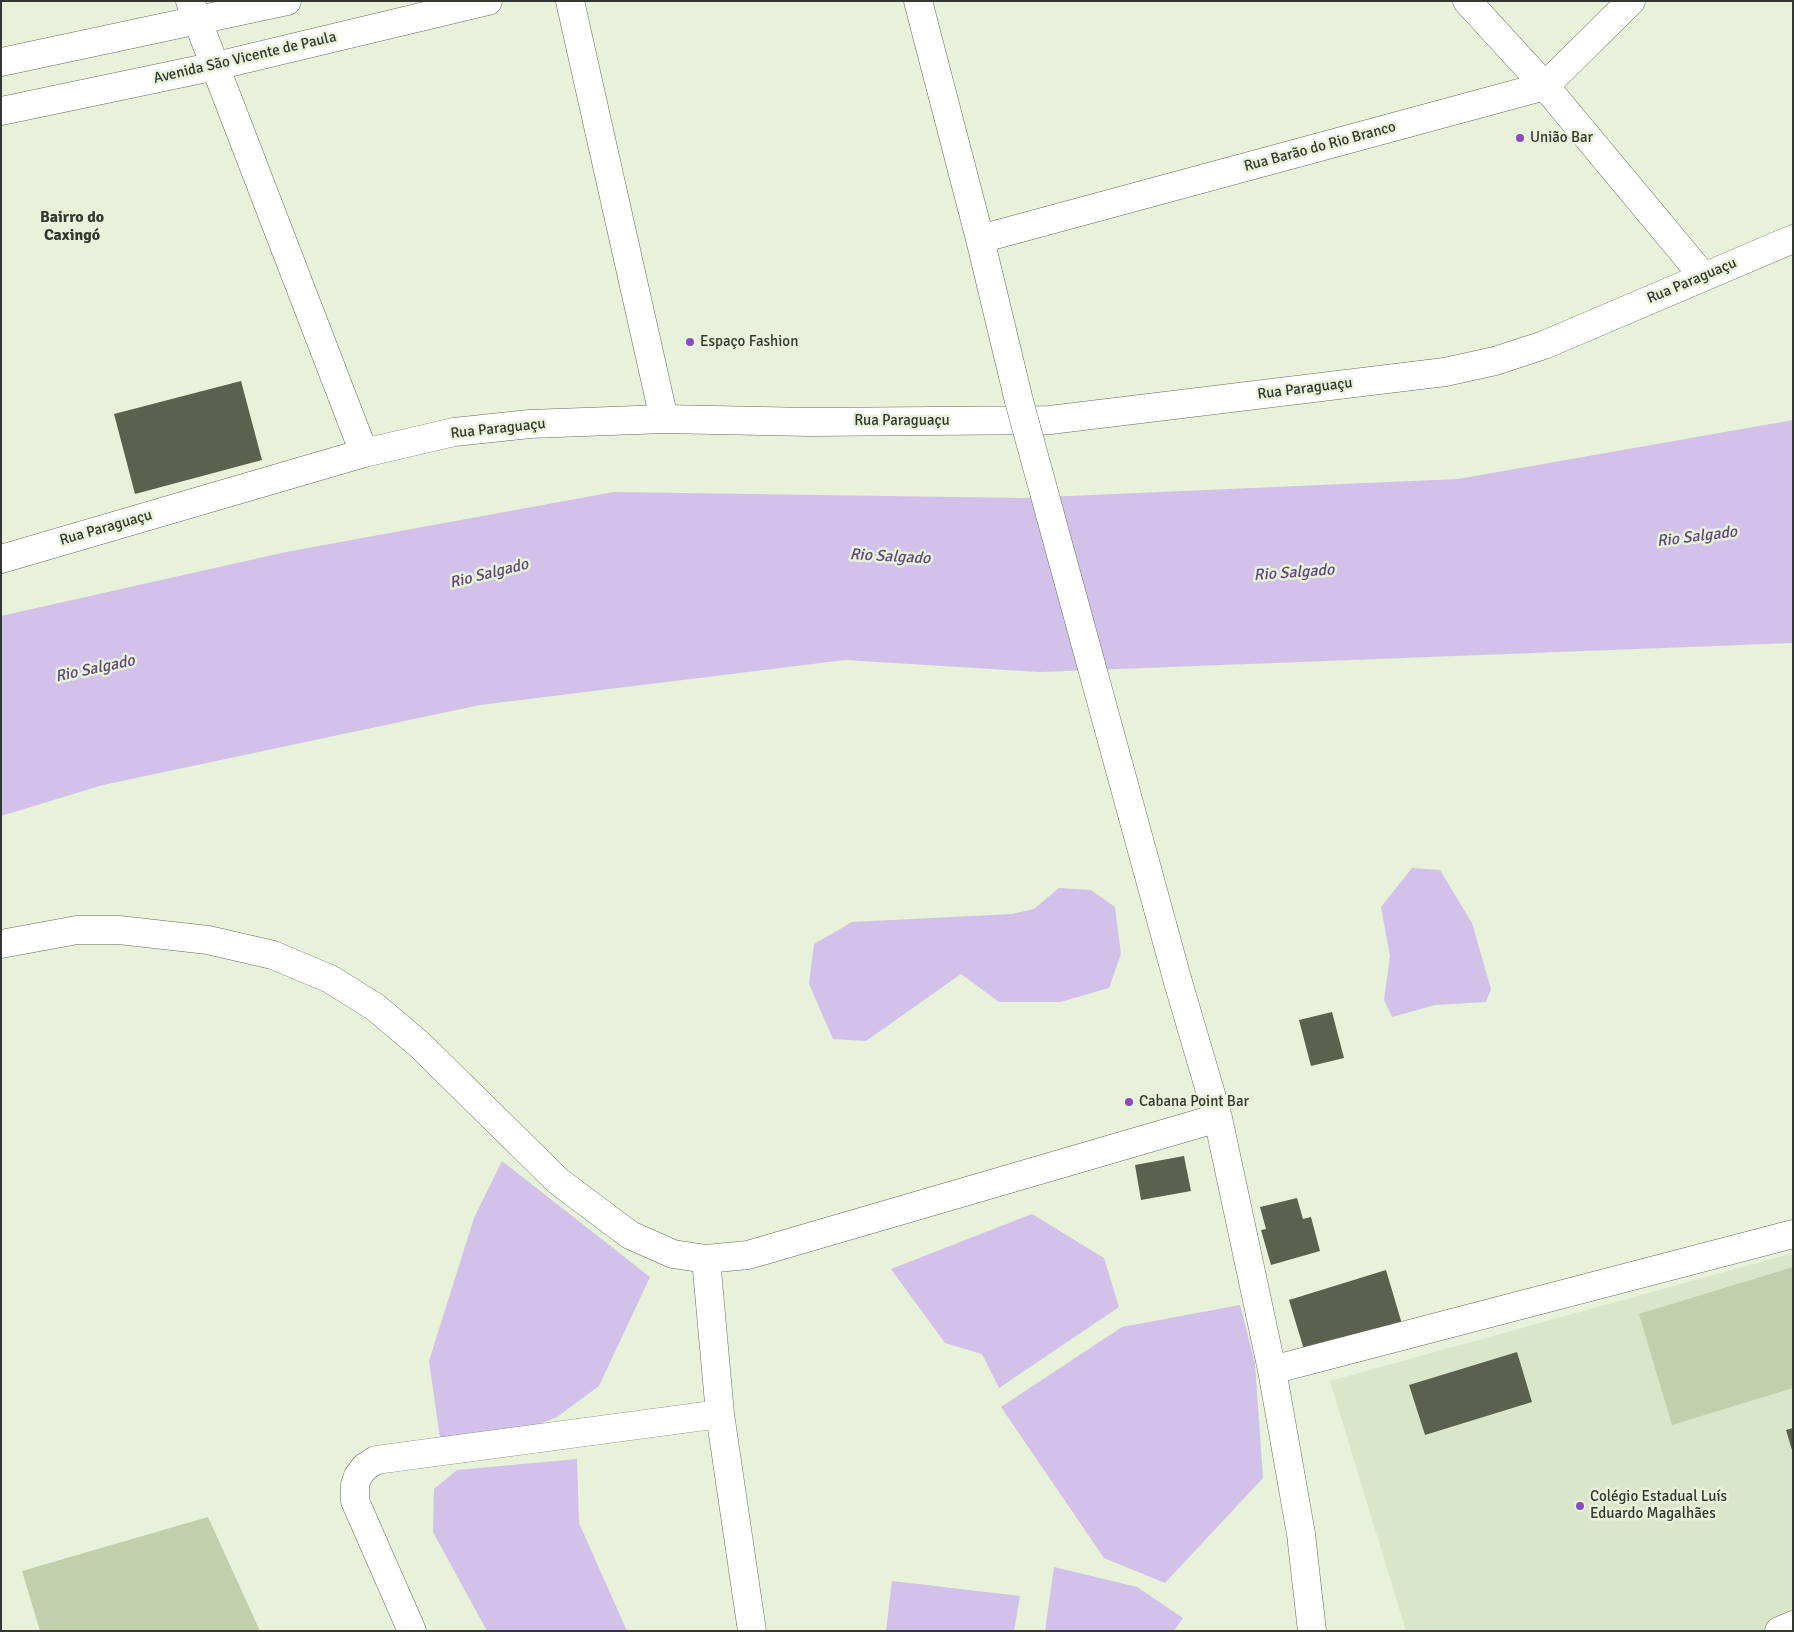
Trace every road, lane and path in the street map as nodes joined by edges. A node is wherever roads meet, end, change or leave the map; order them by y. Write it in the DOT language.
graph roads {
  1 [pos="287,1"];
  2 [pos="488,1"];
  3 [pos="570,1"];
  4 [pos="918,1"];
  5 [pos="1467,1"];
  6 [pos="1630,1"];
  7 [pos="194,11"];
  8 [pos="1,62"];
  9 [pos="216,66"];
  10 [pos="1545,86"];
  11 [pos="1,112"];
  12 [pos="980,239"];
  13 [pos="1793,239"];
  14 [pos="1703,276"];
  15 [pos="664,419"];
  16 [pos="364,453"];
  17 [pos="1,559"];
  18 [pos="1,944"];
  19 [pos="1218,1118"];
  20 [pos="1793,1234"];
  21 [pos="706,1259"];
  22 [pos="1272,1370"];
  23 [pos="720,1414"];
  24 [pos="1793,1625"];
  25 [pos="412,1631"];
  26 [pos="752,1631"];
  27 [pos="1312,1631"];
  28 [pos="1779,1631"];
  1 -- 7 [label="street"];
  2 -- 9 [label="street, Avenida São Vicente de Paula"];
  3 -- 15 [label="street"];
  4 -- 12 [label="street"];
  5 -- 10 [label="street"];
  6 -- 10 [label="street, Rua Barão do Rio Branco"];
  7 -- 8 [label="street"];
  7 -- 9 [label="street"];
  9 -- 11 [label="street, Avenida São Vicente de Paula"];
  9 -- 16 [label="street"];
  10 -- 12 [label="street, Rua Barão do Rio Branco"];
  10 -- 14 [label="street"];
  12 -- 19 [label="street, bridge"];
  13 -- 14 [label="street, Rua Paraguaçu"];
  14 -- 15 [label="street, Rua Paraguaçu"];
  15 -- 16 [label="street, Rua Paraguaçu"];
  16 -- 17 [label="street, Rua Paraguaçu"];
  18 -- 21 [label="street"];
  19 -- 21 [label="street"];
  19 -- 22 [label="street"];
  20 -- 22 [label="street"];
  21 -- 23 [label="street"];
  22 -- 27 [label="street"];
  23 -- 25 [label="street"];
  23 -- 26 [label="street"];
  24 -- 28 [label="street"];
}
